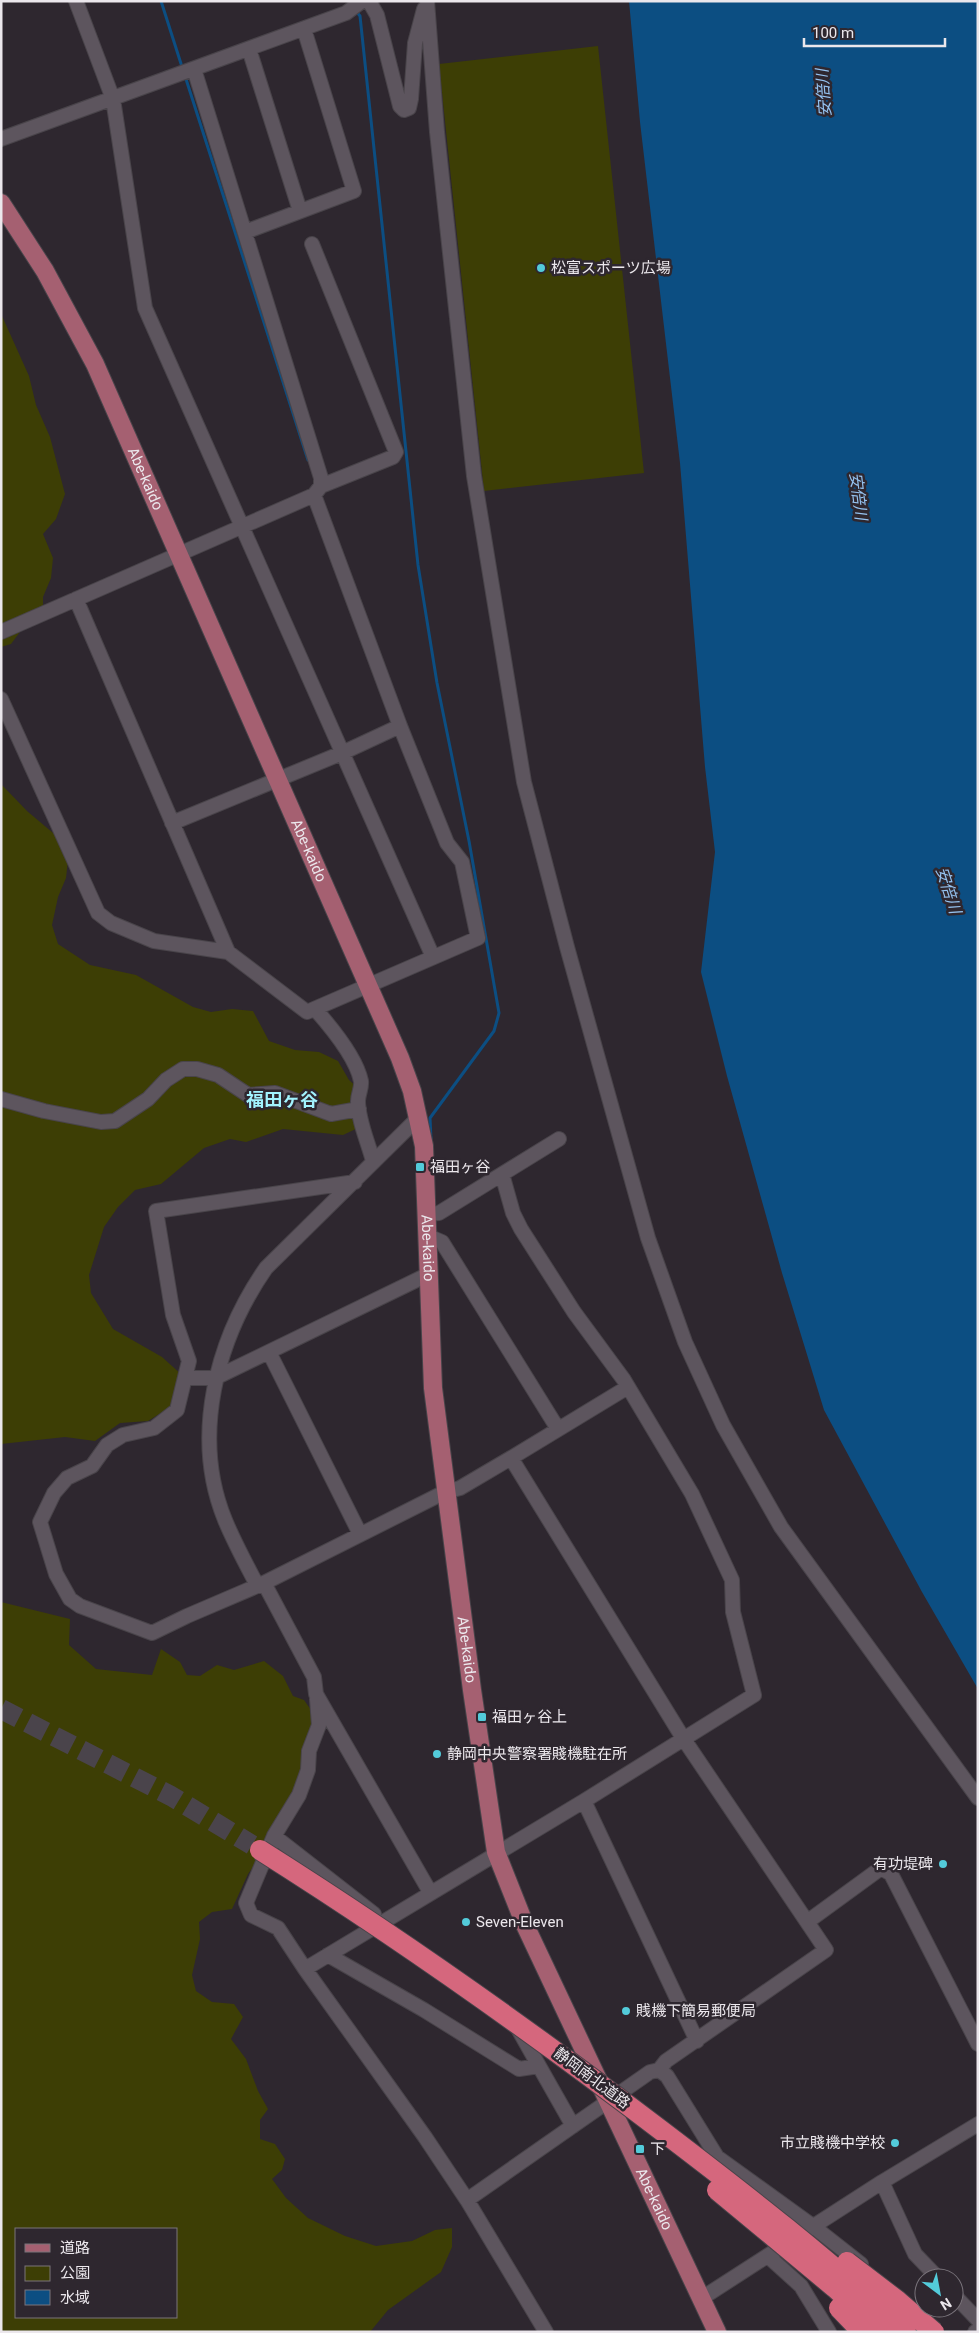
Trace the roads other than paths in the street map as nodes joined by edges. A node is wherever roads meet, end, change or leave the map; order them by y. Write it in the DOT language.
graph roads {
  1 [pos="76,1"];
  2 [pos="427,1"];
  3 [pos="359,5"];
  4 [pos="304,29"];
  5 [pos="249,49"];
  6 [pos="194,69"];
  7 [pos="114,99"];
  8 [pos="1,140"];
  9 [pos="1,203"];
  10 [pos="300,212"];
  11 [pos="244,232"];
  12 [pos="312,244"];
  13 [pos="317,490"];
  14 [pos="243,527"];
  15 [pos="178,556"];
  16 [pos="76,599"];
  17 [pos="1,632"];
  18 [pos="1,699"];
  19 [pos="400,726"];
  20 [pos="342,753"];
  21 [pos="277,779"];
  22 [pos="172,823"];
  23 [pos="228,952"];
  24 [pos="434,957"];
  25 [pos="368,986"];
  26 [pos="315,1010"];
  27 [pos="1,1099"];
  28 [pos="359,1109"];
  29 [pos="418,1118"];
  30 [pos="559,1139"];
  31 [pos="373,1161"];
  32 [pos="502,1174"];
  33 [pos="354,1182"];
  34 [pos="427,1214"];
  35 [pos="428,1236"];
  36 [pos="429,1274"];
  37 [pos="269,1352"];
  38 [pos="185,1378"];
  39 [pos="215,1378"];
  40 [pos="628,1387"];
  41 [pos="558,1429"];
  42 [pos="511,1458"];
  43 [pos="445,1492"];
  44 [pos="360,1534"];
  45 [pos="261,1584"];
  46 [pos="316,1694"];
  47 [pos="682,1738"];
  48 [pos="978,1798"];
  49 [pos="584,1801"];
  50 [pos="274,1836"];
  51 [pos="258,1852"];
  52 [pos="496,1852"];
  53 [pos="430,1892"];
  54 [pos="383,1921"];
  55 [pos="808,1922"];
  56 [pos="328,1955"];
  57 [pos="305,1969"];
  58 [pos="697,2041"];
  59 [pos="978,2044"];
  60 [pos="539,2066"];
  61 [pos="659,2070"];
  62 [pos="609,2101"];
  63 [pos="978,2124"];
  64 [pos="573,2126"];
  65 [pos="882,2182"];
  66 [pos="467,2200"];
  67 [pos="768,2222"];
  68 [pos="814,2227"];
  69 [pos="769,2257"];
  70 [pos="928,2268"];
  71 [pos="702,2298"];
  72 [pos="964,2305"];
  73 [pos="978,2320"];
  74 [pos="546,2332"];
  75 [pos="717,2332"];
  76 [pos="830,2332"];
  77 [pos="862,2332"];
  78 [pos="883,2332"];
  79 [pos="906,2332"];
  80 [pos="934,2332"];
  81 [pos="946,2332"];
  1 -- 7 [label="street"];
  2 -- 3 [label="street"];
  2 -- 48 [label="street"];
  3 -- 4 [label="street"];
  4 -- 5 [label="street"];
  4 -- 10 [label="street"];
  5 -- 6 [label="street"];
  5 -- 10 [label="street"];
  6 -- 7 [label="street"];
  6 -- 11 [label="street"];
  7 -- 8 [label="street"];
  7 -- 14 [label="street"];
  9 -- 15 [label="main road, Abe-kaido"];
  10 -- 11 [label="street"];
  11 -- 13 [label="street"];
  12 -- 13 [label="street"];
  13 -- 14 [label="street"];
  13 -- 19 [label="street"];
  14 -- 15 [label="street"];
  14 -- 20 [label="street"];
  15 -- 16 [label="street"];
  15 -- 21 [label="main road, Abe-kaido"];
  16 -- 17 [label="street"];
  16 -- 22 [label="street"];
  18 -- 23 [label="street"];
  19 -- 20 [label="street"];
  19 -- 24 [label="street"];
  20 -- 21 [label="street"];
  20 -- 24 [label="street"];
  21 -- 22 [label="street"];
  21 -- 25 [label="main road, Abe-kaido"];
  22 -- 23 [label="street"];
  23 -- 26 [label="street"];
  24 -- 25 [label="street"];
  25 -- 26 [label="street"];
  25 -- 29 [label="main road, Abe-kaido"];
  26 -- 28 [label="street"];
  27 -- 28 [label="street"];
  28 -- 31 [label="street"];
  29 -- 31 [label="street"];
  29 -- 34 [label="main road, Abe-kaido"];
  30 -- 32 [label="street"];
  31 -- 33 [label="street"];
  32 -- 34 [label="street"];
  32 -- 40 [label="street"];
  33 -- 38 [label="street"];
  33 -- 39 [label="street"];
  34 -- 35 [label="main road, Abe-kaido"];
  35 -- 36 [label="main road, Abe-kaido"];
  35 -- 41 [label="street"];
  36 -- 37 [label="street"];
  36 -- 43 [label="main road, Abe-kaido"];
  37 -- 39 [label="street"];
  37 -- 44 [label="street"];
  38 -- 39 [label="street"];
  38 -- 45 [label="street"];
  39 -- 45 [label="street"];
  40 -- 41 [label="street"];
  40 -- 47 [label="street"];
  41 -- 42 [label="street"];
  42 -- 43 [label="street"];
  42 -- 47 [label="street"];
  43 -- 44 [label="street"];
  43 -- 52 [label="main road, Abe-kaido"];
  44 -- 45 [label="street"];
  45 -- 46 [label="street"];
  46 -- 50 [label="street"];
  46 -- 53 [label="street"];
  47 -- 49 [label="street"];
  47 -- 55 [label="street"];
  49 -- 52 [label="street"];
  49 -- 58 [label="street"];
  50 -- 54 [label="street"];
  50 -- 57 [label="street"];
  51 -- 67 [label="highway, 静岡南北道路, bridge"];
  52 -- 53 [label="street"];
  52 -- 62 [label="main road, Abe-kaido"];
  53 -- 54 [label="street"];
  54 -- 56 [label="street"];
  54 -- 60 [label="street"];
  55 -- 58 [label="street"];
  55 -- 59 [label="street"];
  56 -- 57 [label="street"];
  56 -- 60 [label="street"];
  57 -- 66 [label="street"];
  58 -- 61 [label="street"];
  60 -- 64 [label="street"];
  61 -- 62 [label="street"];
  61 -- 68 [label="street"];
  62 -- 64 [label="street"];
  62 -- 71 [label="main road, Abe-kaido"];
  63 -- 65 [label="street"];
  64 -- 66 [label="street"];
  65 -- 68 [label="street"];
  65 -- 70 [label="street"];
  66 -- 74 [label="street"];
  67 -- 77 [label="highway, bridge"];
  67 -- 78 [label="highway, 静岡南北道路, bridge"];
  67 -- 79 [label="highway, 静岡南北道路, bridge"];
  67 -- 80 [label="highway, bridge"];
  68 -- 69 [label="street"];
  68 -- 81 [label="street"];
  69 -- 71 [label="street"];
  69 -- 76 [label="street"];
  71 -- 75 [label="main road, Abe-kaido"];
  72 -- 73 [label="street"];
}
